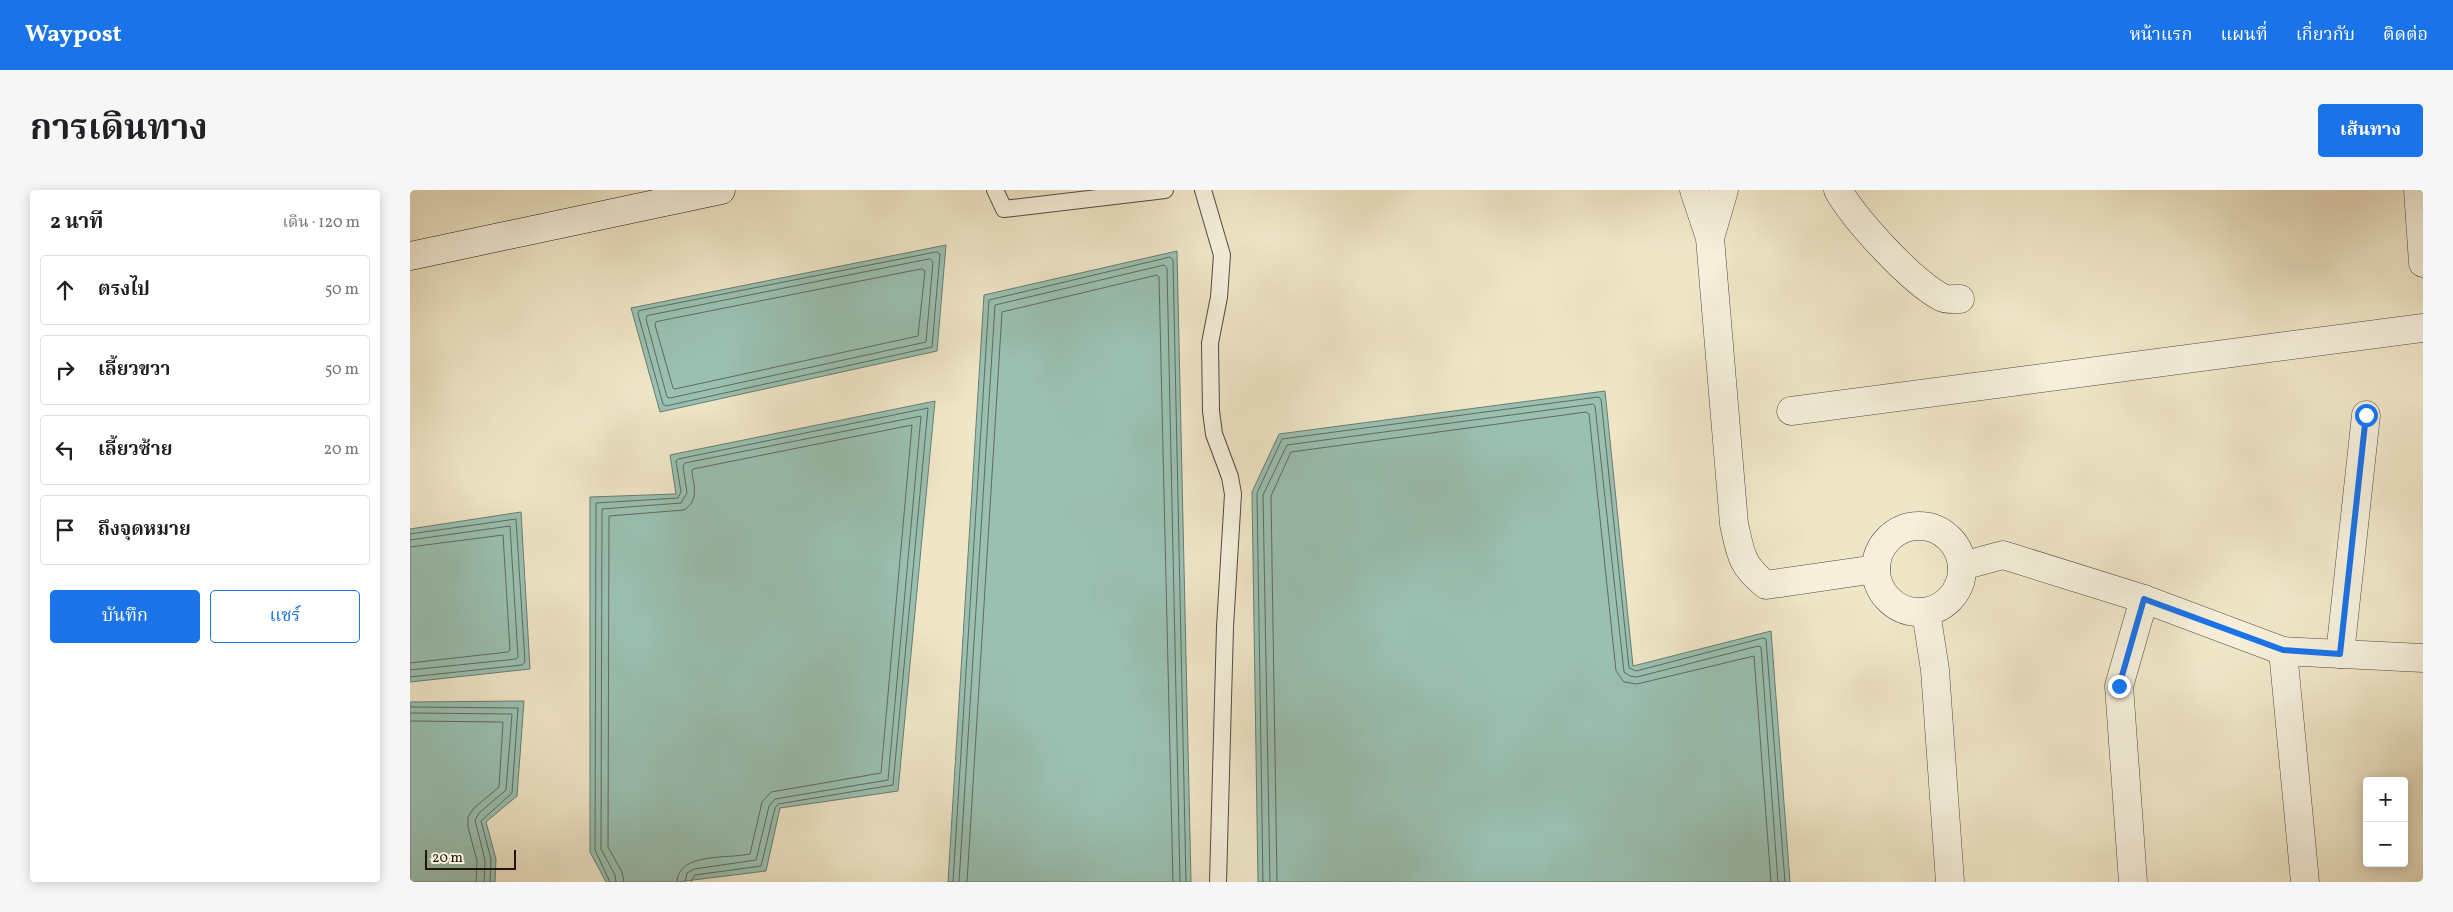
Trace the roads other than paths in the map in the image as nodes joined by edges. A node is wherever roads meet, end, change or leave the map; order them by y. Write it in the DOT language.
graph roads {
  1 [pos="721,190"];
  2 [pos="995,190"];
  3 [pos="1165,190"];
  4 [pos="1203,190"];
  5 [pos="1694,190"];
  6 [pos="1724,190"];
  7 [pos="1838,190"];
  8 [pos="2418,190"];
  9 [pos="1710,238"];
  10 [pos="410,256"];
  11 [pos="2423,263"];
  12 [pos="1960,298"];
  13 [pos="2423,328"];
  14 [pos="1791,411"];
  15 [pos="2366,415"];
  16 [pos="1962,566"];
  17 [pos="1876,569"];
  18 [pos="2144,599"];
  19 [pos="1926,612"];
  20 [pos="2283,650"];
  21 [pos="2340,654"];
  22 [pos="2423,658"];
  23 [pos="1218,882"];
  24 [pos="1950,882"];
  25 [pos="2133,882"];
  26 [pos="2305,882"];
  1 -- 10 [label="street"];
  2 -- 3 [label="lane"];
  4 -- 23 [label="lane"];
  5 -- 9 [label="street"];
  6 -- 9 [label="street"];
  7 -- 12 [label="street"];
  8 -- 11 [label="street"];
  9 -- 17 [label="street"];
  13 -- 14 [label="street"];
  15 -- 21 [label="street"];
  16 -- 17 [label="street"];
  16 -- 18 [label="street"];
  16 -- 19 [label="street"];
  17 -- 19 [label="street"];
  18 -- 20 [label="street"];
  18 -- 25 [label="street"];
  19 -- 24 [label="street"];
  20 -- 21 [label="street"];
  20 -- 26 [label="street"];
  21 -- 22 [label="street"];
}
